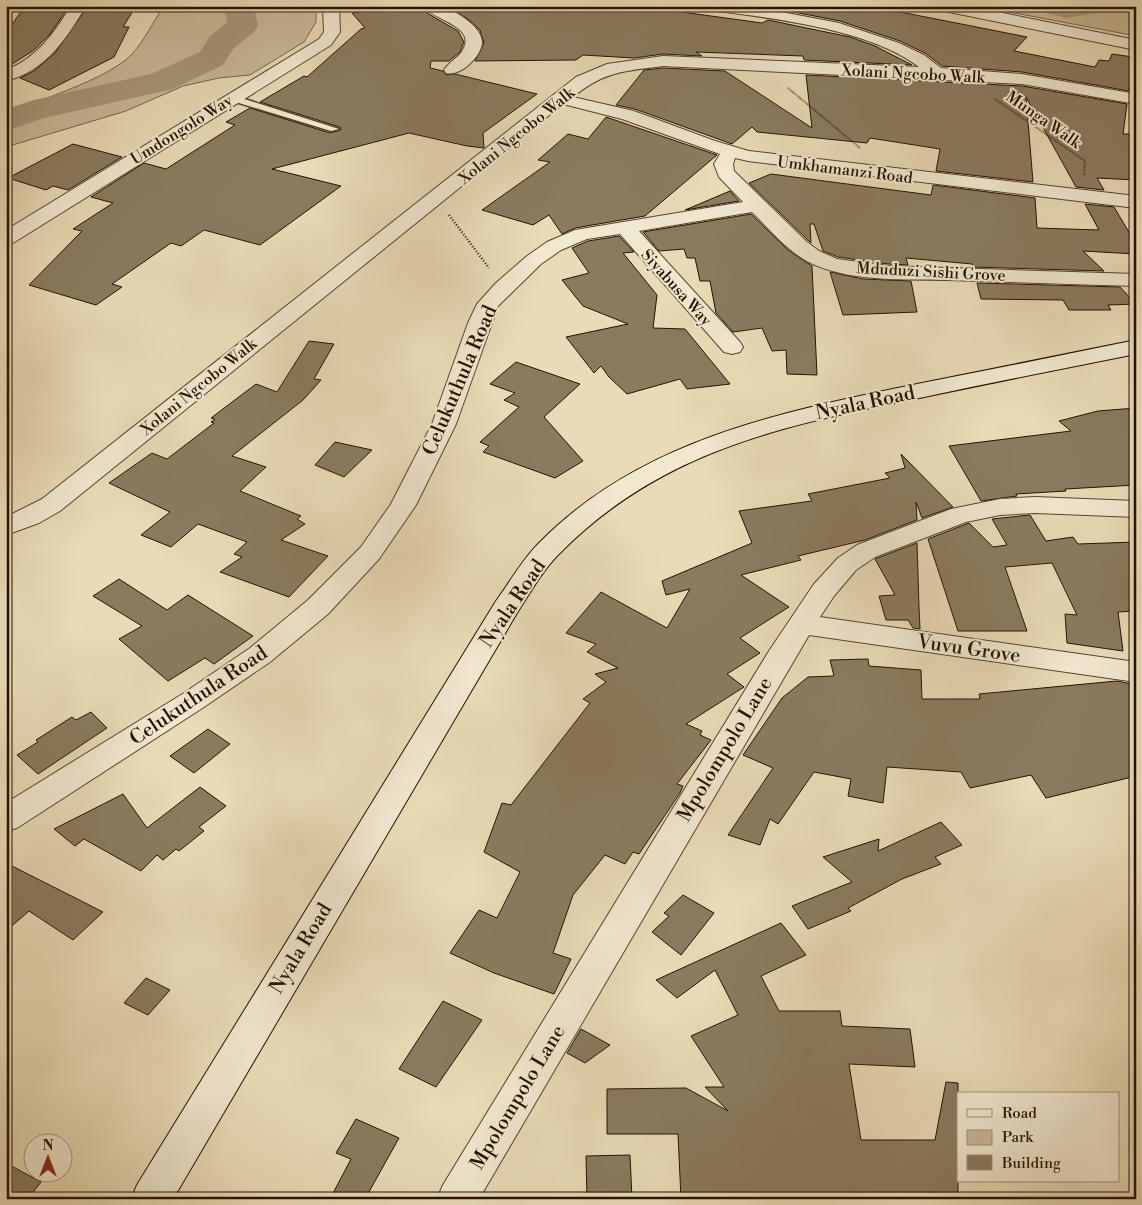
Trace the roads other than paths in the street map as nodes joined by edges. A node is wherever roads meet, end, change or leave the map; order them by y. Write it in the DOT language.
graph roads {
  1 [pos="79,6"];
  2 [pos="331,6"];
  3 [pos="430,6"];
  4 [pos="718,6"];
  5 [pos="944,6"];
  6 [pos="1136,45"];
  7 [pos="452,70"];
  8 [pos="937,73"];
  9 [pos="6,76"];
  10 [pos="232,98"];
  11 [pos="562,99"];
  12 [pos="1136,99"];
  13 [pos="334,129"];
  14 [pos="730,152"];
  15 [pos="1136,202"];
  16 [pos="758,205"];
  17 [pos="624,226"];
  18 [pos="6,239"];
  19 [pos="1136,280"];
  20 [pos="732,347"];
  21 [pos="1136,347"];
  22 [pos="1136,509"];
  23 [pos="6,527"];
  24 [pos="802,624"];
  25 [pos="1136,672"];
  26 [pos="6,819"];
  27 [pos="151,1199"];
  28 [pos="457,1199"];
  1 -- 9 [label="street"];
  2 -- 10 [label="street, Umdongolo Way"];
  3 -- 7 [label="street"];
  4 -- 8 [label="street"];
  5 -- 6 [label="street"];
  8 -- 11 [label="street, Xolani Ngcobo Walk"];
  8 -- 12 [label="street, Xolani Ngcobo Walk"];
  10 -- 13 [label="lane"];
  10 -- 18 [label="street, Umdongolo Way"];
  11 -- 14 [label="street, Umkhamanzi Road"];
  11 -- 23 [label="street, Xolani Ngcobo Walk"];
  14 -- 15 [label="street, Umkhamanzi Road"];
  14 -- 16 [label="street, Mduduzi Sishi Grove"];
  16 -- 17 [label="street, Celukuthula Road"];
  16 -- 19 [label="street, Mduduzi Sishi Grove"];
  17 -- 20 [label="street, Siyabusa Way"];
  17 -- 26 [label="street, Celukuthula Road"];
  21 -- 27 [label="street, Nyala Road"];
  22 -- 24 [label="street, Mpolompolo Lane"];
  24 -- 25 [label="street, Vuvu Grove"];
  24 -- 28 [label="street, Mpolompolo Lane"];
}
